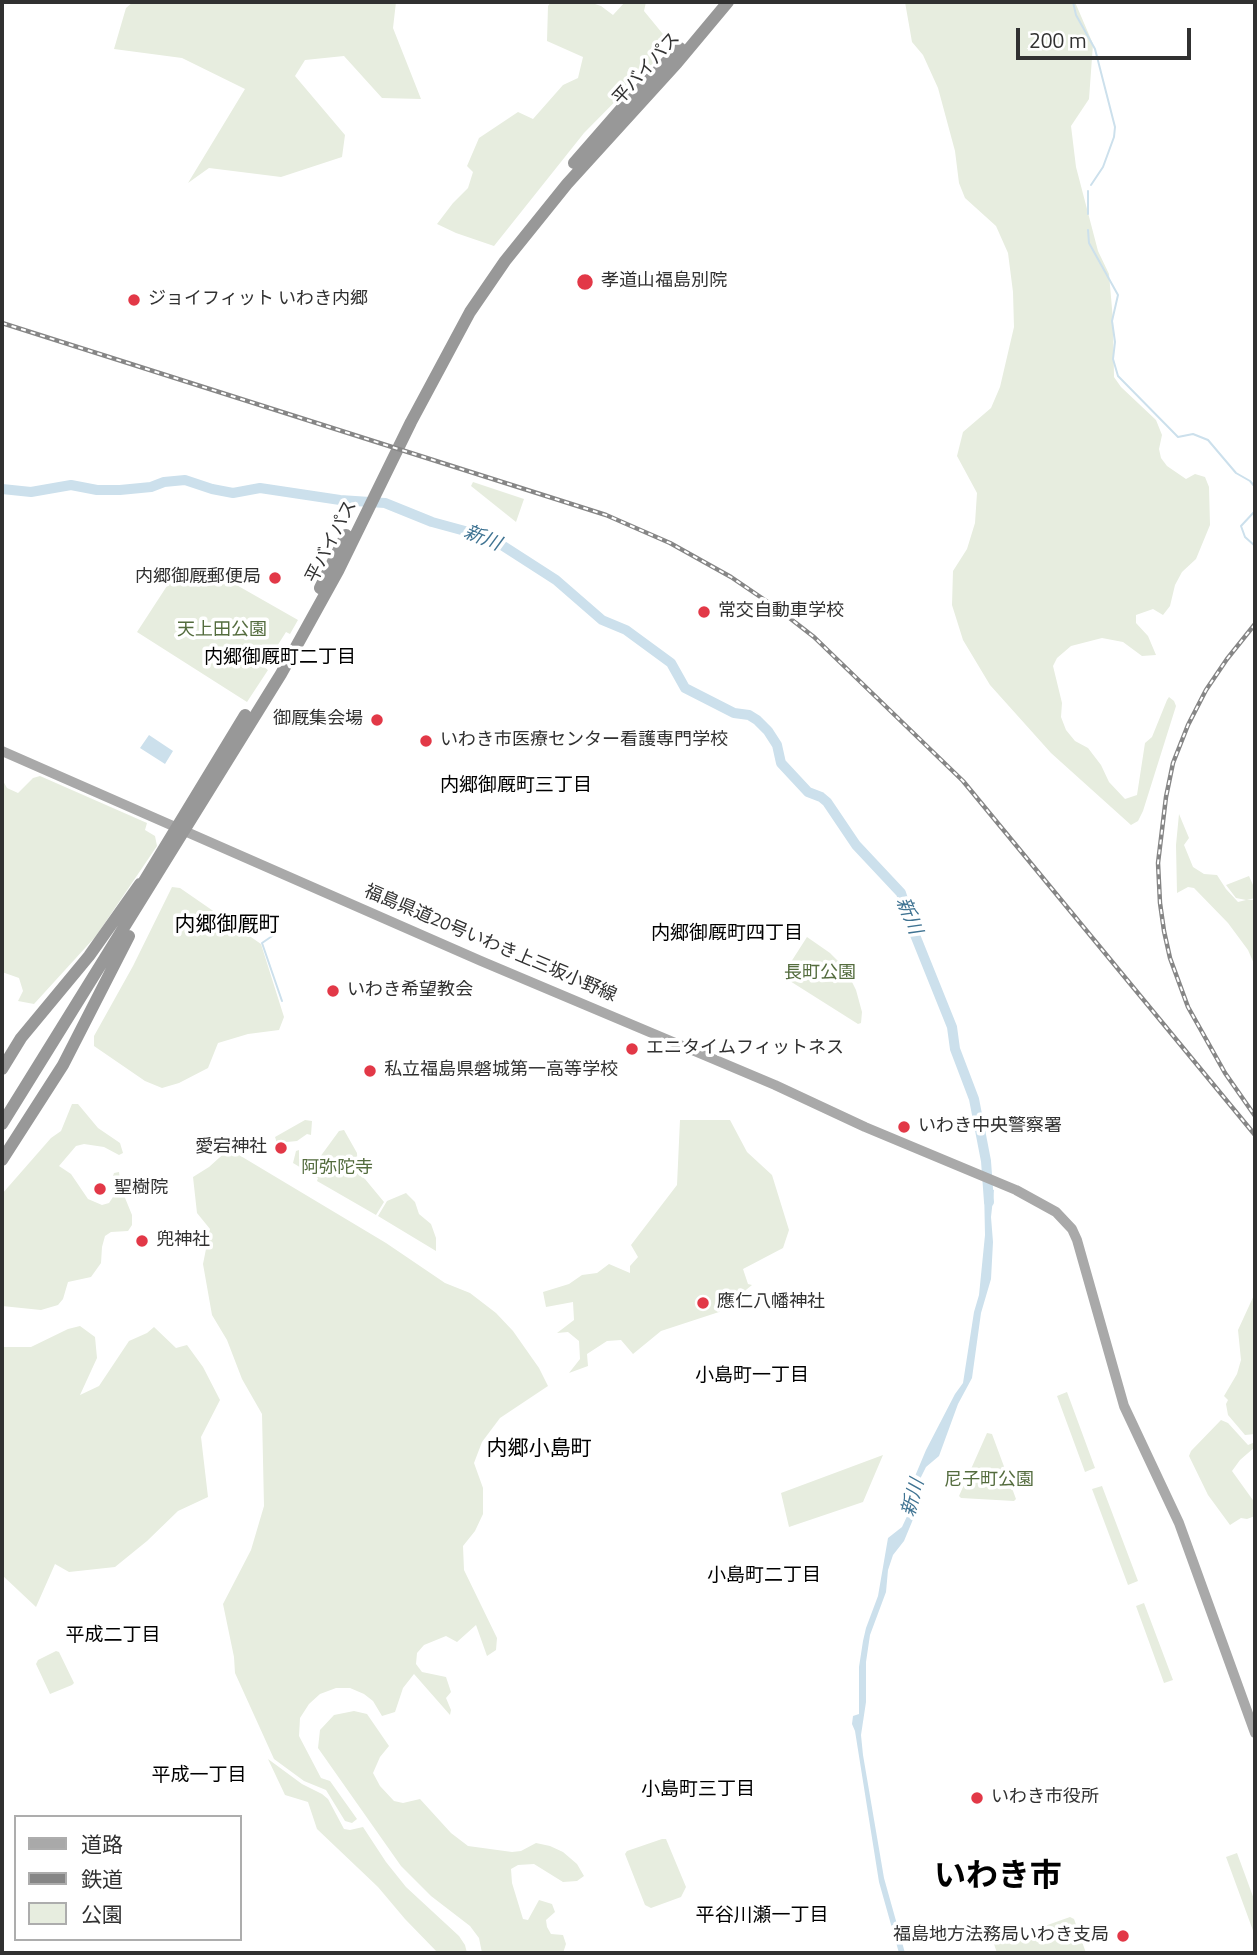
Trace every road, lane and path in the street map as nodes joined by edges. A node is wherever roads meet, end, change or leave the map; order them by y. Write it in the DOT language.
graph roads {
  1 [pos="718,2"];
  2 [pos="728,2"];
  3 [pos="408,421"];
  4 [pos="2,751"];
  5 [pos="165,856"];
  6 [pos="42,1051"];
  7 [pos="2,1069"];
  8 [pos="2,1108"];
  9 [pos="2,1124"];
  10 [pos="2,1160"];
  11 [pos="1255,1733"];
  1 -- 3 [label="highway, 平バイパス"];
  2 -- 3 [label="highway, 平バイパス"];
  3 -- 5 [label="highway, 平バイパス"];
  4 -- 11 [label="main road, 福島県道20号いわき上三坂小野線"];
  5 -- 6 [label="highway, 平バイパス"];
  5 -- 7 [label="highway"];
  5 -- 10 [label="highway"];
  6 -- 8 [label="highway, 平バイパス"];
  6 -- 9 [label="highway, 平バイパス"];
}
